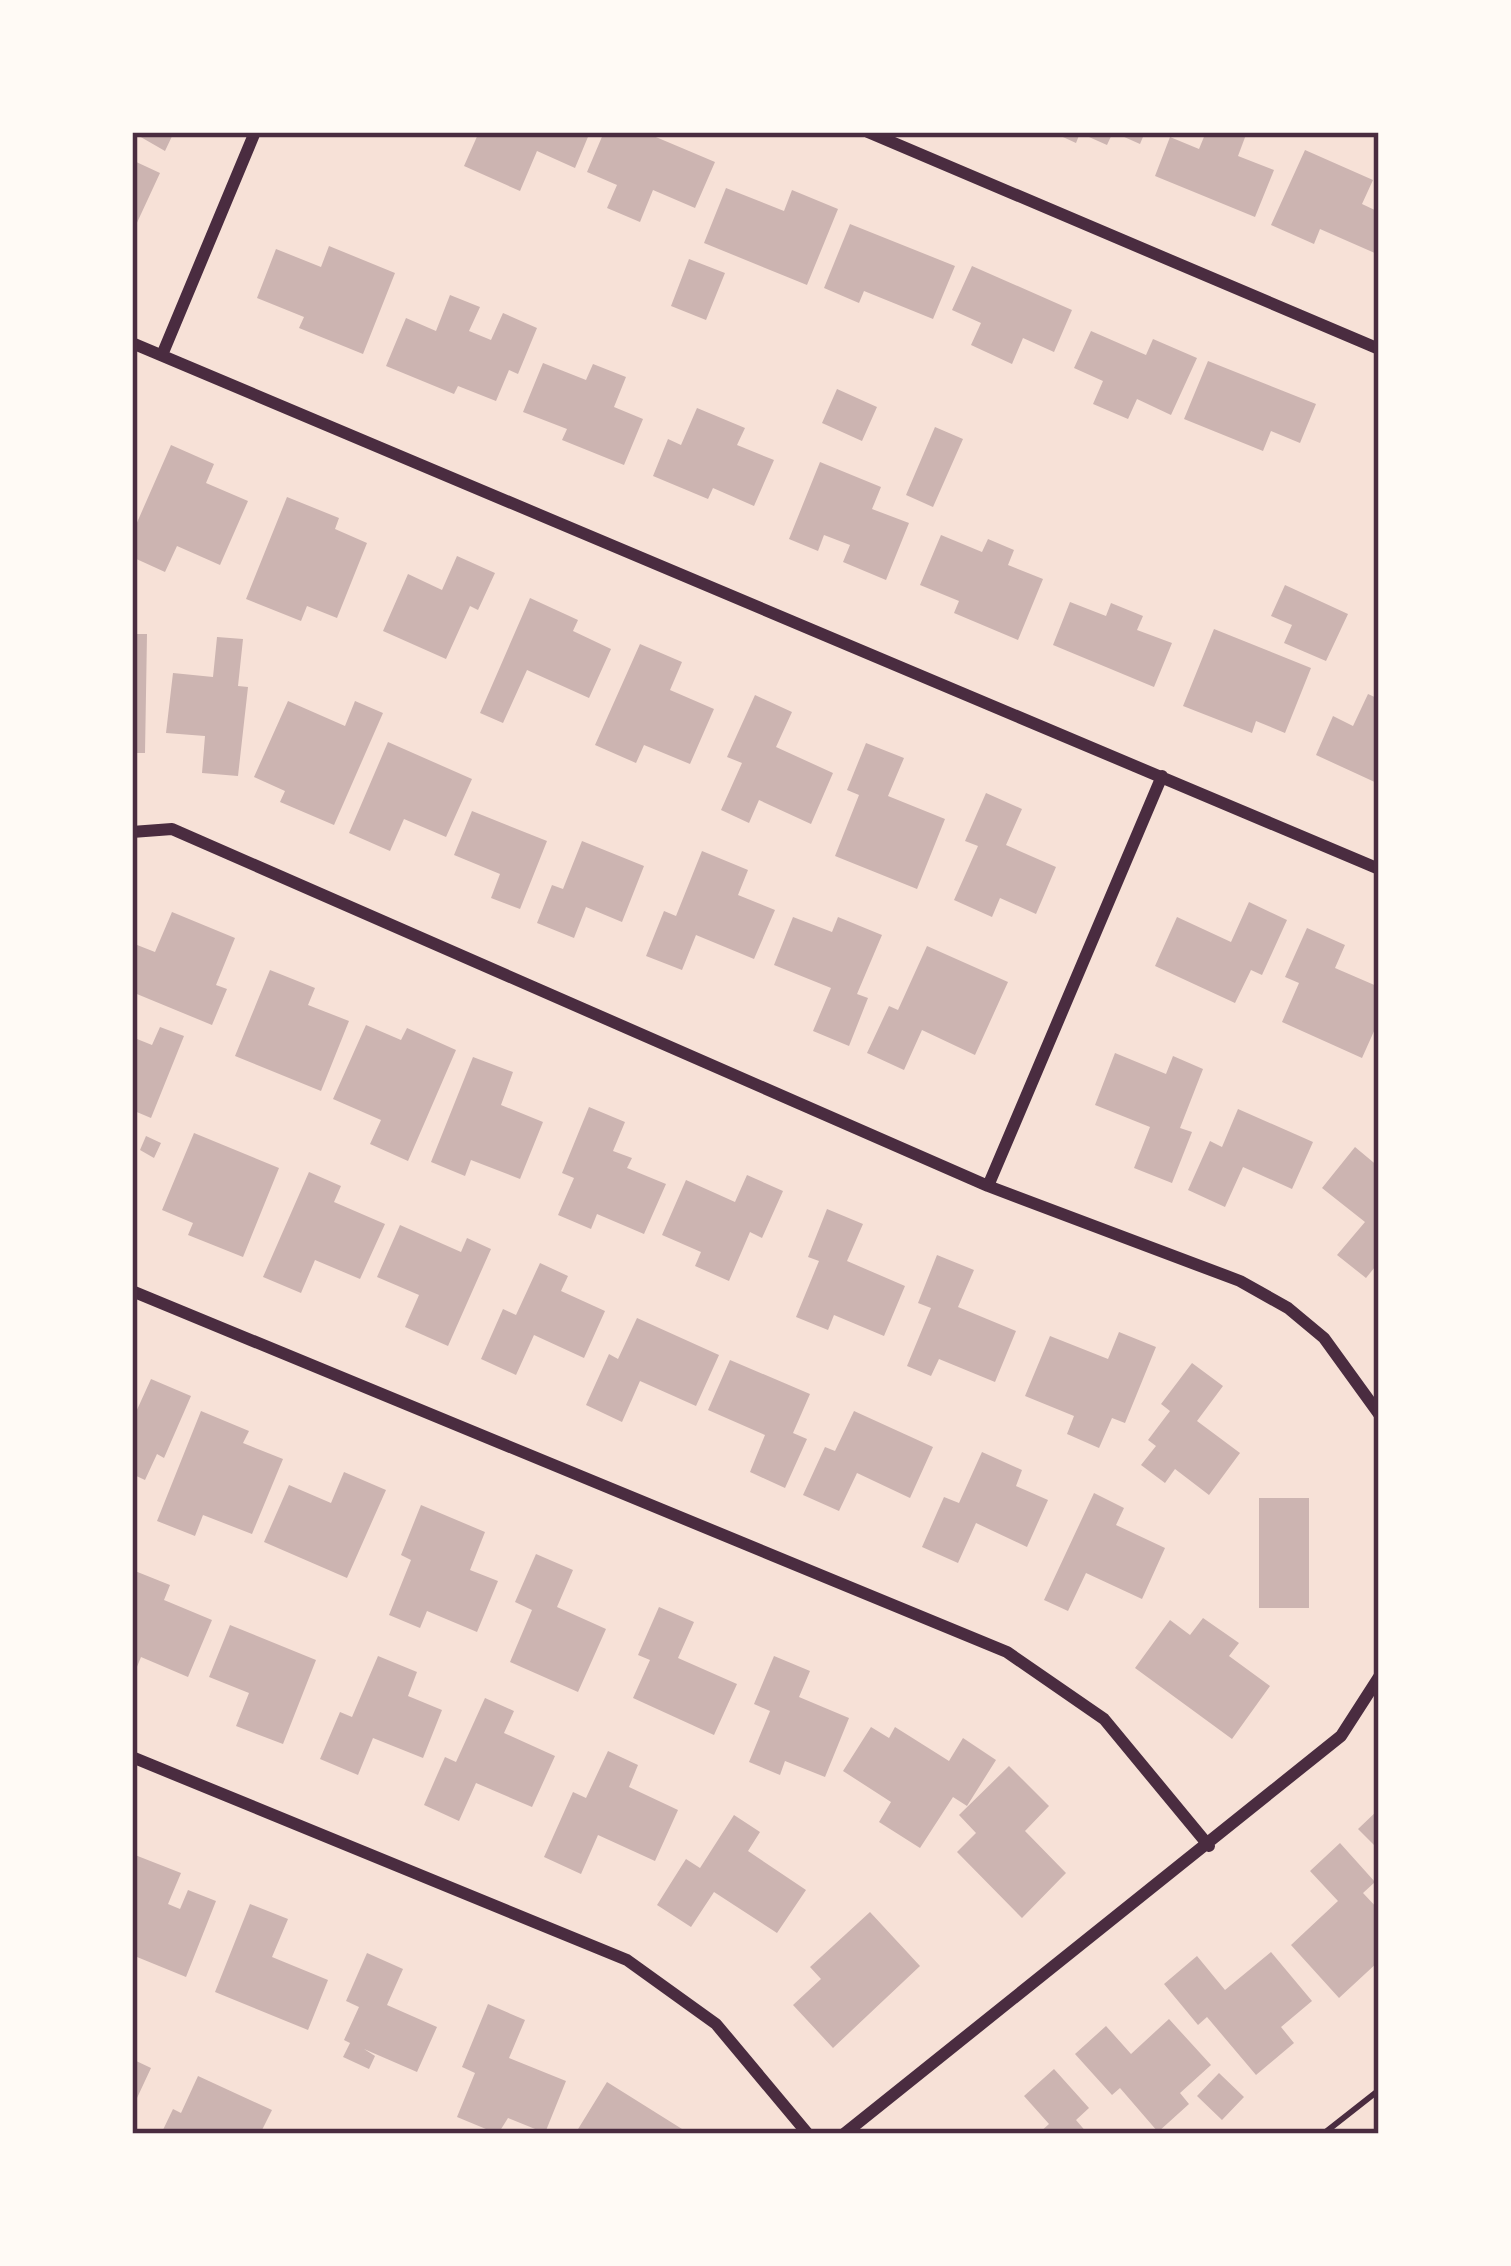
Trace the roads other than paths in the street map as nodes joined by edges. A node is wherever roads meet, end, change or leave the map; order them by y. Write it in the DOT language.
graph roads {
  1 [pos="255,132"];
  2 [pos="868,132"];
  3 [pos="132,343"];
  4 [pos="1379,349"];
  5 [pos="162,355"];
  6 [pos="1162,776"];
  7 [pos="132,832"];
  8 [pos="1379,869"];
  9 [pos="988,1186"];
  10 [pos="132,1291"];
  11 [pos="1379,1414"];
  12 [pos="1379,1677"];
  13 [pos="132,1757"];
  14 [pos="1209,1846"];
  15 [pos="808,2134"];
  16 [pos="844,2134"];
  1 -- 5 [label="street"];
  2 -- 4 [label="street"];
  3 -- 5 [label="street"];
  5 -- 6 [label="street"];
  6 -- 8 [label="street"];
  6 -- 9 [label="street"];
  7 -- 9 [label="street"];
  9 -- 11 [label="street"];
  10 -- 14 [label="street"];
  12 -- 14 [label="street"];
  13 -- 15 [label="street"];
  14 -- 16 [label="street"];
}
